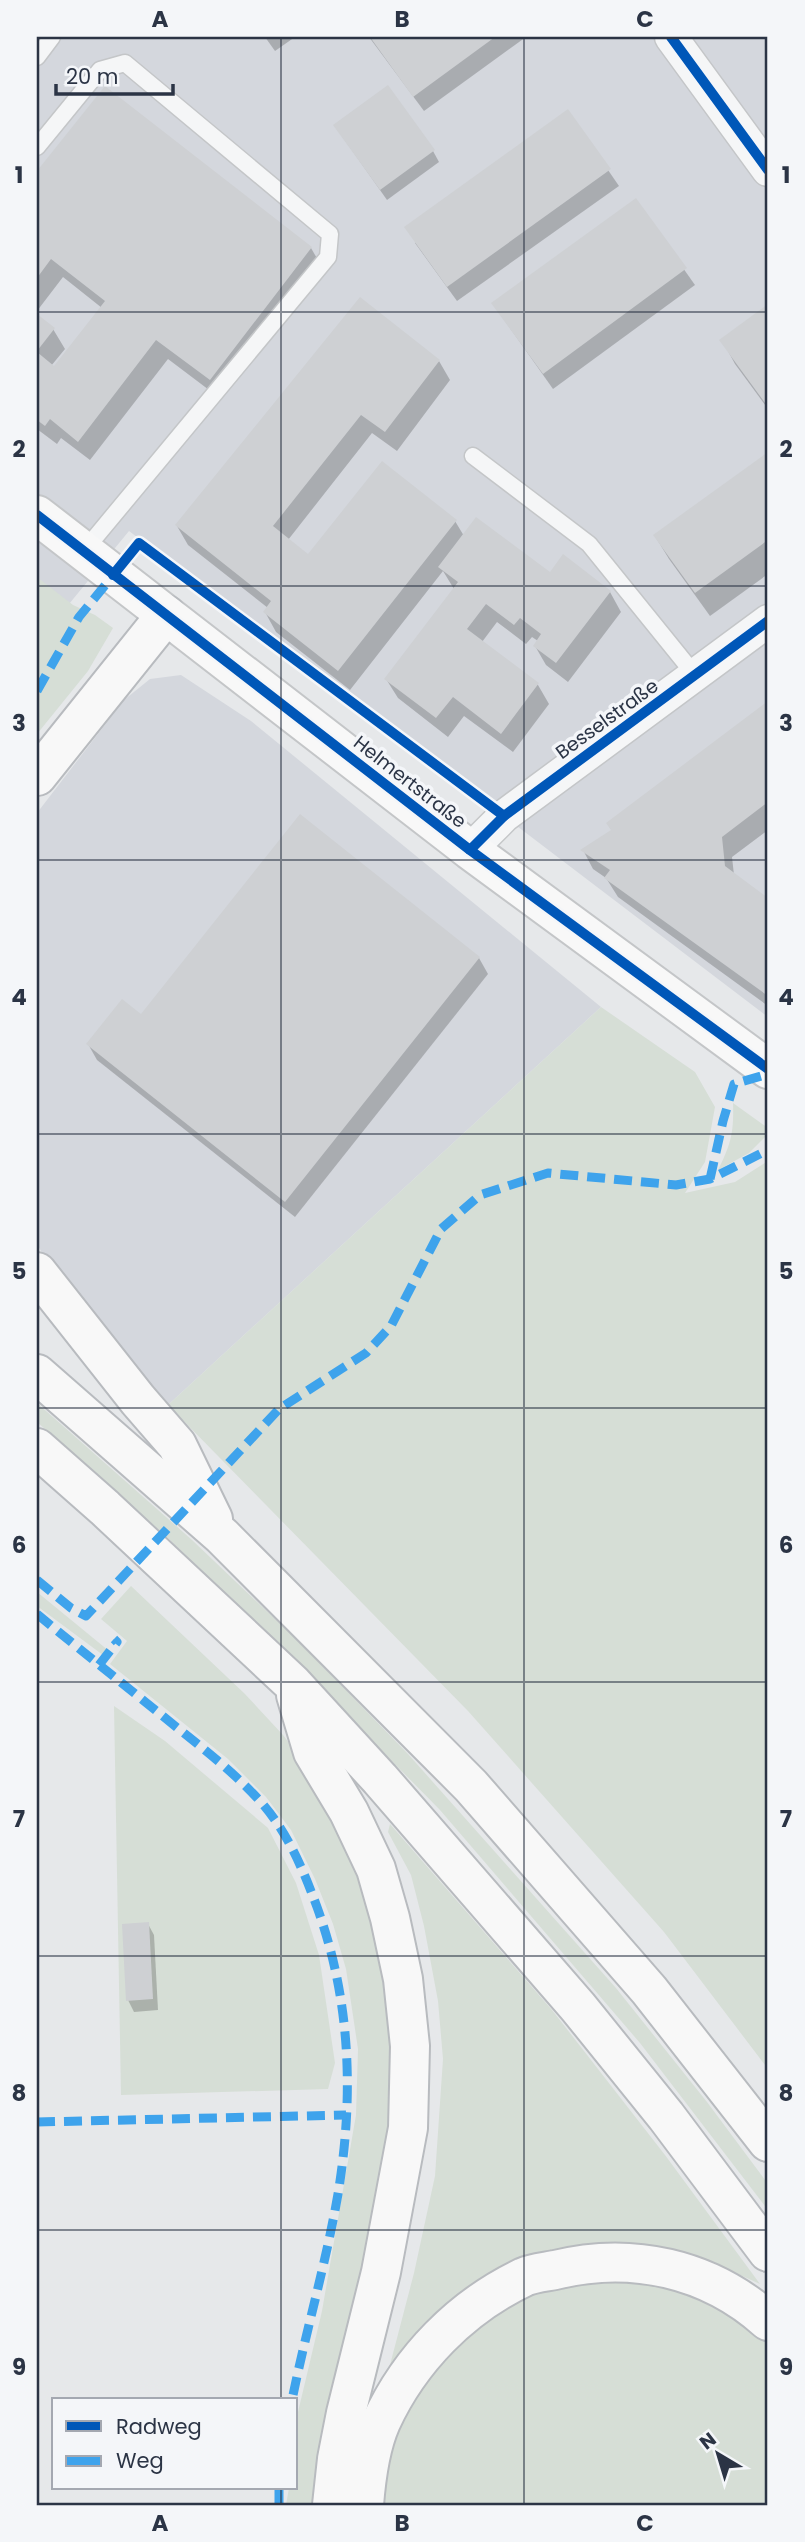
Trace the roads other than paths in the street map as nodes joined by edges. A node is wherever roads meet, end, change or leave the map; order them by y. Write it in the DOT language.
graph roads {
  1 [pos="52,37"];
  2 [pos="671,37"];
  3 [pos="37,57"];
  4 [pos="37,147"];
  5 [pos="768,170"];
  6 [pos="473,456"];
  7 [pos="37,515"];
  8 [pos="83,552"];
  9 [pos="166,615"];
  10 [pos="768,621"];
  11 [pos="695,675"];
  12 [pos="37,776"];
  13 [pos="470,850"];
  14 [pos="768,1069"];
  15 [pos="37,1272"];
  16 [pos="37,1374"];
  17 [pos="37,1448"];
  18 [pos="222,1536"];
  19 [pos="292,1683"];
  20 [pos="768,2142"];
  21 [pos="768,2252"];
  22 [pos="768,2321"];
  23 [pos="332,2505"];
  24 [pos="364,2505"];
  1 -- 3 [label="lane"];
  2 -- 5 [label="street"];
  4 -- 8 [label="lane"];
  6 -- 11 [label="lane"];
  7 -- 8 [label="main road, Helmertstraße"];
  8 -- 9 [label="main road, Helmertstraße"];
  9 -- 12 [label="main road"];
  9 -- 13 [label="main road, Helmertstraße"];
  10 -- 11 [label="street, Besselstraße"];
  11 -- 13 [label="street, Besselstraße"];
  13 -- 14 [label="main road, Helmertstraße"];
  15 -- 18 [label="main road"];
  16 -- 18 [label="main road"];
  17 -- 19 [label="main road"];
  18 -- 20 [label="main road"];
  19 -- 21 [label="main road"];
  19 -- 23 [label="main road"];
  22 -- 24 [label="main road"];
}
